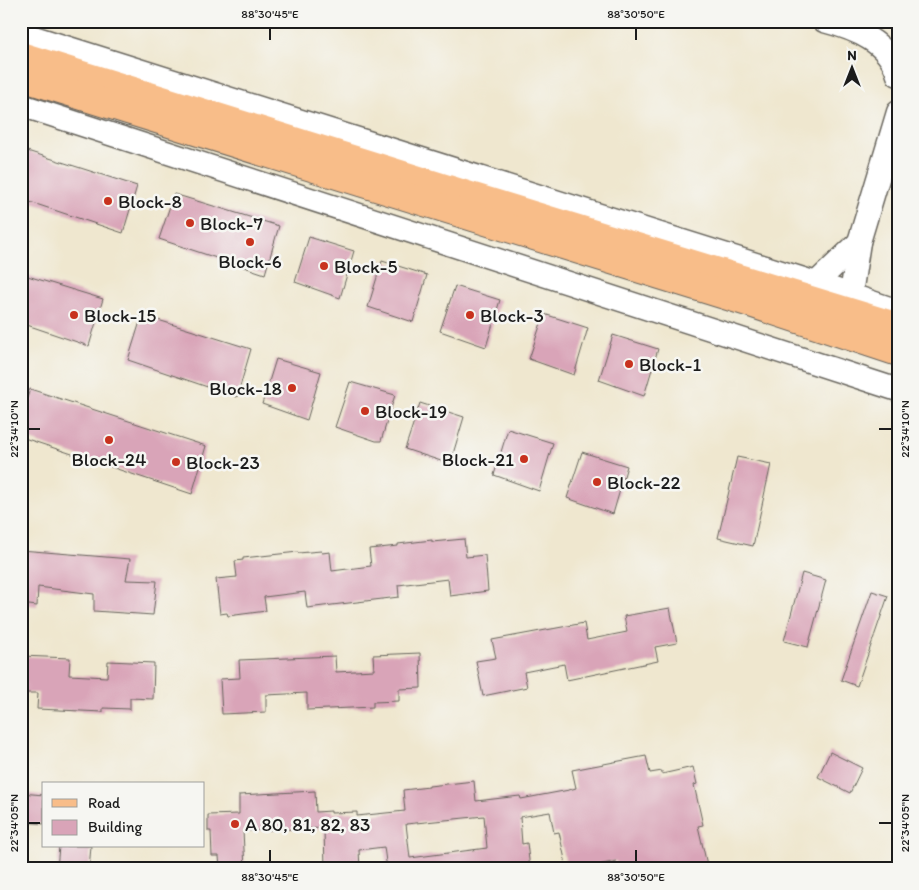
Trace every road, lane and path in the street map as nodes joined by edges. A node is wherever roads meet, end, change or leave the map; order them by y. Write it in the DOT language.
graph roads {
  1 [pos="824,21"];
  2 [pos="846,25"];
  3 [pos="21,33"];
  4 [pos="21,56"];
  5 [pos="898,74"];
  6 [pos="21,77"];
  7 [pos="21,105"];
  8 [pos="898,112"];
  9 [pos="859,242"];
  10 [pos="816,283"];
  11 [pos="851,294"];
  12 [pos="898,311"];
  13 [pos="898,326"];
  14 [pos="898,352"];
  15 [pos="898,390"];
  1 -- 2 [label="street"];
  2 -- 5 [label="street"];
  3 -- 10 [label="street"];
  4 -- 13 [label="main road"];
  6 -- 14 [label="main road"];
  7 -- 15 [label="street"];
  8 -- 9 [label="street"];
  9 -- 10 [label="street"];
  9 -- 11 [label="street"];
  10 -- 11 [label="street"];
  11 -- 12 [label="street"];
}
